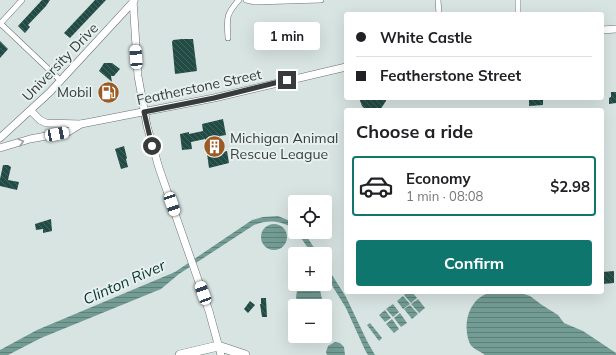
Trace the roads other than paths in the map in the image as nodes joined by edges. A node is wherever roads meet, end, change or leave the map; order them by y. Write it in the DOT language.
graph roads {
  1 [pos="22,0"];
  2 [pos="134,0"];
  3 [pos="239,0"];
  4 [pos="246,0"];
  5 [pos="321,0"];
  6 [pos="438,0"];
  7 [pos="518,0"];
  8 [pos="439,12"];
  9 [pos="518,12"];
  10 [pos="0,23"];
  11 [pos="604,30"];
  12 [pos="616,30"];
  13 [pos="228,38"];
  14 [pos="344,66"];
  15 [pos="61,80"];
  16 [pos="31,111"];
  17 [pos="144,112"];
  18 [pos="81,124"];
  19 [pos="0,138"];
  20 [pos="0,148"];
  21 [pos="220,350"];
  22 [pos="180,355"];
  23 [pos="246,355"];
  1 -- 10 [label="street"];
  2 -- 15 [label="main road, University Drive"];
  2 -- 17 [label="main road"];
  3 -- 13 [label="street"];
  4 -- 5 [label="street"];
  6 -- 8 [label="street"];
  7 -- 9 [label="street"];
  10 -- 15 [label="street"];
  11 -- 12 [label="main road"];
  14 -- 17 [label="main road, Featherstone Street"];
  15 -- 16 [label="main road, University Drive"];
  16 -- 18 [label="main road, Featherstone Street"];
  16 -- 19 [label="main road, University Drive"];
  17 -- 18 [label="main road, Featherstone Street"];
  17 -- 21 [label="main road"];
  20 -- 18 [label="main road, Featherstone Street, one-way"];
  21 -- 22 [label="highway"];
  21 -- 23 [label="highway"];
}
